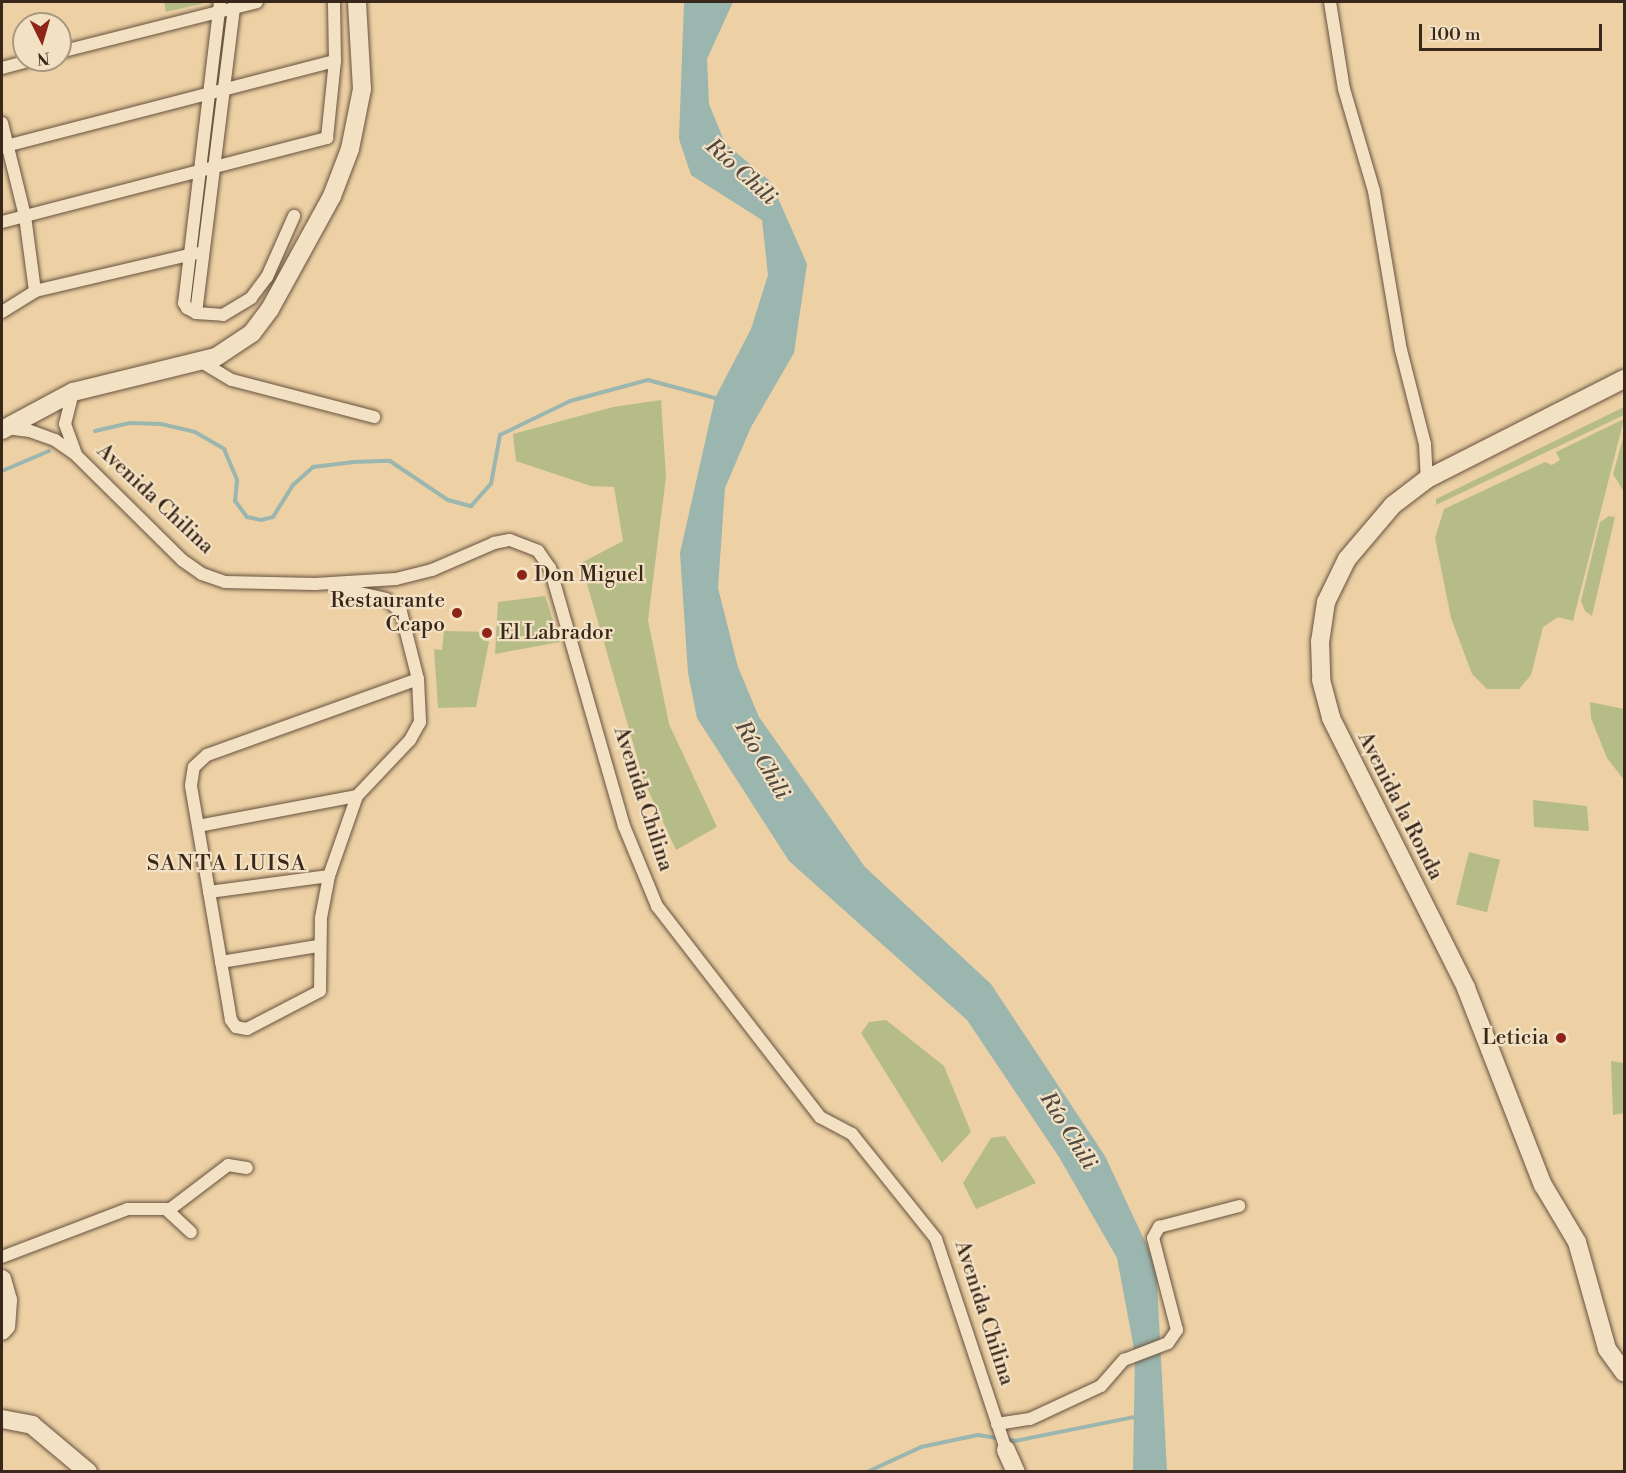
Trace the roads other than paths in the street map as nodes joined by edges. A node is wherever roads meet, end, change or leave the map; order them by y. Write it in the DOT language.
graph roads {
  1 [pos="257,2"];
  2 [pos="334,2"];
  3 [pos="357,2"];
  4 [pos="1330,2"];
  5 [pos="235,4"];
  6 [pos="219,7"];
  7 [pos="72,49"];
  8 [pos="335,61"];
  9 [pos="224,90"];
  10 [pos="209,94"];
  11 [pos="2,123"];
  12 [pos="4,146"];
  13 [pos="214,167"];
  14 [pos="200,171"];
  15 [pos="25,216"];
  16 [pos="294,216"];
  17 [pos="2,222"];
  18 [pos="203,252"];
  19 [pos="190,255"];
  20 [pos="35,291"];
  21 [pos="2,310"];
  22 [pos="196,313"];
  23 [pos="200,361"];
  24 [pos="1624,379"];
  25 [pos="73,392"];
  26 [pos="374,417"];
  27 [pos="3,429"];
  28 [pos="76,455"];
  29 [pos="1427,479"];
  30 [pos="315,584"];
  31 [pos="418,679"];
  32 [pos="357,796"];
  33 [pos="198,826"];
  34 [pos="329,876"];
  35 [pos="209,892"];
  36 [pos="318,946"];
  37 [pos="221,962"];
  38 [pos="247,1168"];
  39 [pos="1239,1206"];
  40 [pos="169,1210"];
  41 [pos="191,1232"];
  42 [pos="2,1257"];
  43 [pos="2,1279"];
  44 [pos="2,1331"];
  45 [pos="1624,1372"];
  46 [pos="2,1419"];
  47 [pos="1001,1436"];
  48 [pos="88,1472"];
  49 [pos="1016,1472"];
  1 -- 5 [label="street"];
  2 -- 8 [label="street"];
  3 -- 23 [label="main road"];
  4 -- 29 [label="street"];
  5 -- 6 [label="street"];
  5 -- 9 [label="street"];
  6 -- 7 [label="street"];
  6 -- 10 [label="street"];
  8 -- 9 [label="street"];
  8 -- 13 [label="street"];
  9 -- 10 [label="street"];
  9 -- 13 [label="street"];
  10 -- 12 [label="street"];
  10 -- 14 [label="street"];
  11 -- 12 [label="street"];
  12 -- 15 [label="street"];
  13 -- 14 [label="street"];
  13 -- 18 [label="street"];
  14 -- 15 [label="street"];
  14 -- 19 [label="street"];
  15 -- 17 [label="street"];
  15 -- 20 [label="street"];
  16 -- 22 [label="street"];
  18 -- 19 [label="street"];
  18 -- 22 [label="street"];
  19 -- 20 [label="street"];
  19 -- 22 [label="street"];
  20 -- 21 [label="street"];
  23 -- 25 [label="main road"];
  23 -- 26 [label="street"];
  24 -- 29 [label="main road, Avenida la Ronda"];
  25 -- 27 [label="main road"];
  25 -- 28 [label="street, Avenida Chilina"];
  27 -- 28 [label="street, Avenida Chilina"];
  28 -- 30 [label="street, Avenida Chilina"];
  29 -- 45 [label="main road, Avenida la Ronda"];
  30 -- 31 [label="street"];
  30 -- 47 [label="street, Avenida Chilina"];
  31 -- 32 [label="street"];
  31 -- 33 [label="street"];
  32 -- 33 [label="street"];
  32 -- 34 [label="street"];
  33 -- 35 [label="street"];
  34 -- 35 [label="street"];
  34 -- 36 [label="street"];
  35 -- 37 [label="street"];
  36 -- 37 [label="street"];
  36 -- 37 [label="street"];
  38 -- 40 [label="street"];
  39 -- 47 [label="street"];
  40 -- 41 [label="street"];
  40 -- 42 [label="street"];
  43 -- 44 [label="main road"];
  46 -- 48 [label="main road"];
  47 -- 49 [label="main road, Avenida Chilina"];
}
